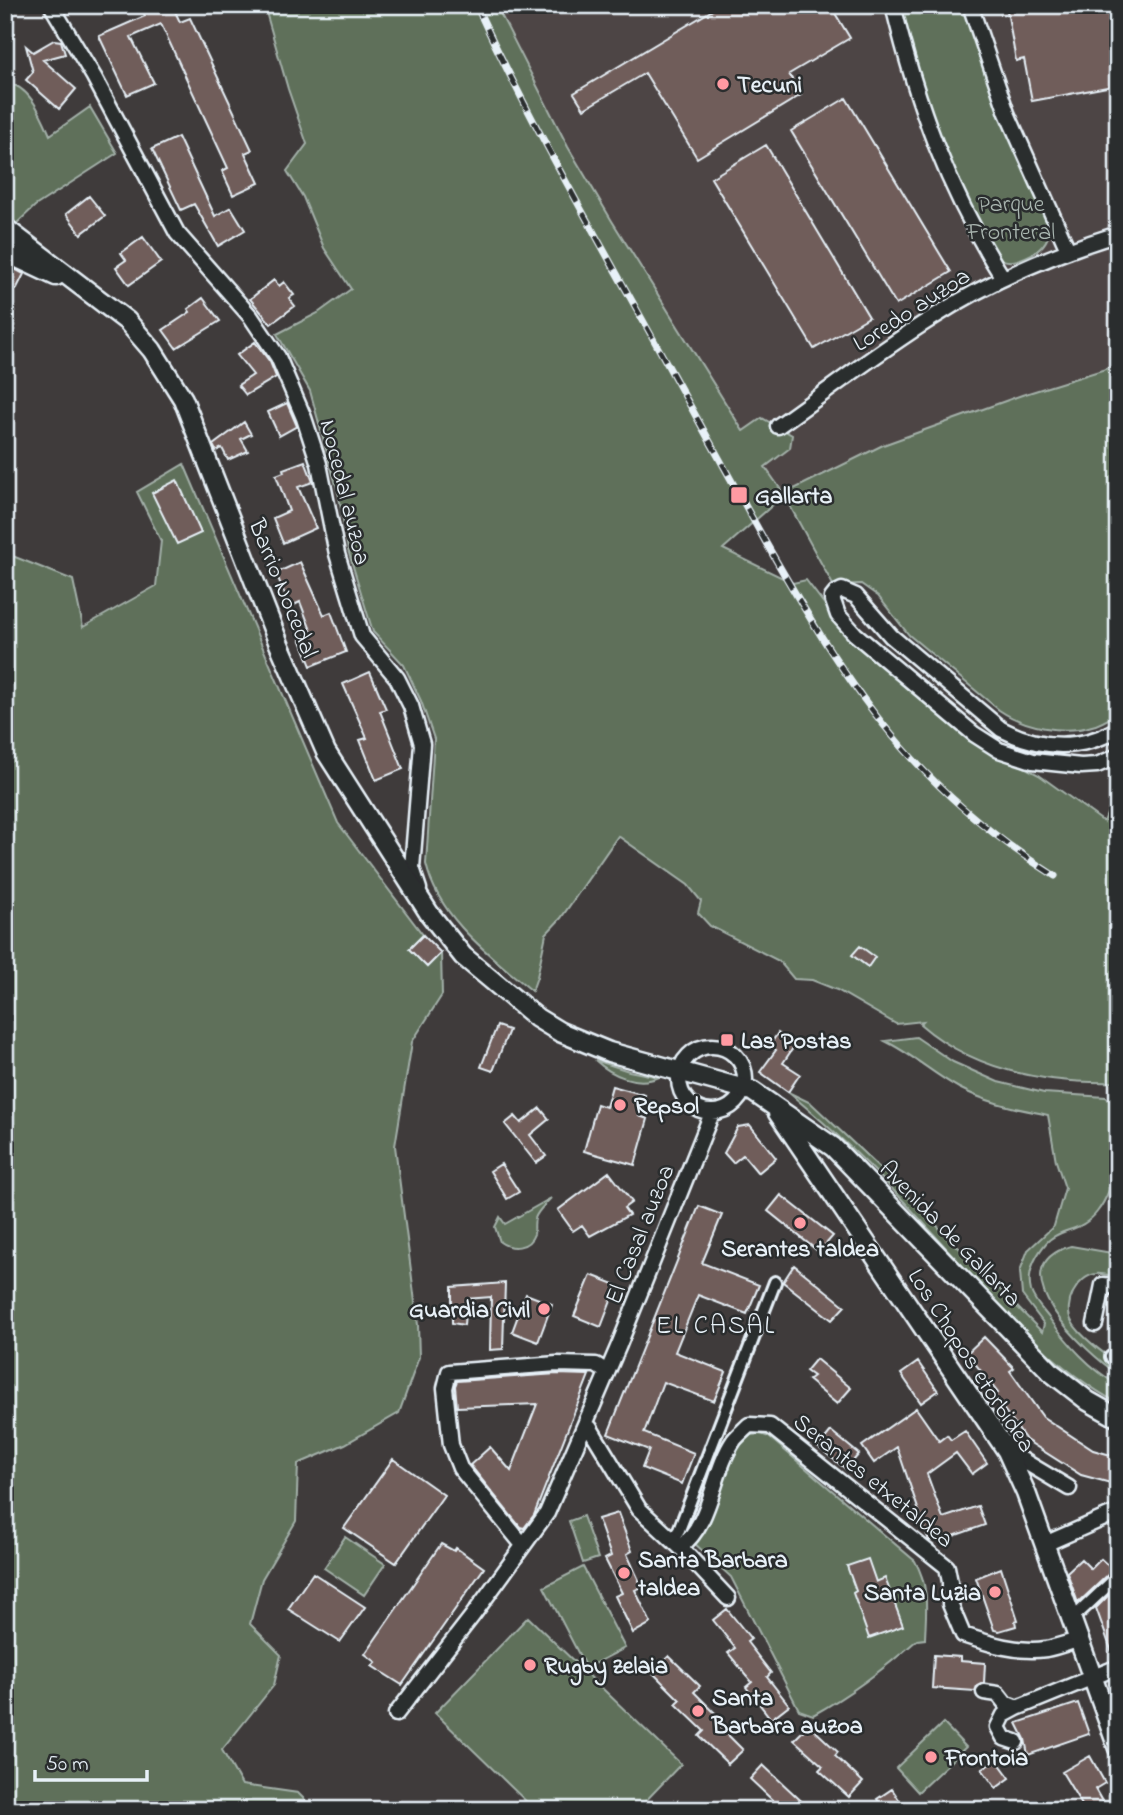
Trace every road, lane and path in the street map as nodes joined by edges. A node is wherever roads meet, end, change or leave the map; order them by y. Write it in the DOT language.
graph roads {
  1 [pos="51,5"];
  2 [pos="893,5"];
  3 [pos="970,5"];
  4 [pos="5,228"];
  5 [pos="1118,234"];
  6 [pos="1068,250"];
  7 [pos="5,252"];
  8 [pos="1003,278"];
  9 [pos="87,290"];
  10 [pos="778,426"];
  11 [pos="1118,729"];
  12 [pos="1118,756"];
  13 [pos="429,914"];
  14 [pos="680,1072"];
  15 [pos="744,1089"];
  16 [pos="774,1106"];
  17 [pos="712,1112"];
  18 [pos="833,1147"];
  19 [pos="816,1172"];
  20 [pos="775,1282"];
  21 [pos="1118,1287"];
  22 [pos="1095,1324"];
  23 [pos="607,1372"];
  24 [pos="1118,1418"];
  25 [pos="585,1425"];
  26 [pos="1007,1451"];
  27 [pos="1069,1488"];
  28 [pos="1118,1511"];
  29 [pos="676,1544"];
  30 [pos="1045,1544"];
  31 [pos="523,1545"];
  32 [pos="1117,1578"];
  33 [pos="728,1598"];
  34 [pos="1072,1620"];
  35 [pos="1078,1640"];
  36 [pos="1118,1667"];
  37 [pos="1092,1676"];
  38 [pos="984,1692"];
  39 [pos="1017,1708"];
  40 [pos="396,1714"];
  41 [pos="1016,1742"];
  42 [pos="1118,1748"];
  1 -- 13 [label="street, Nocedal auzoa"];
  2 -- 8 [label="street"];
  3 -- 6 [label="street"];
  4 -- 9 [label="street, Barrio Nocedal"];
  5 -- 6 [label="street, Loredo auzoa"];
  6 -- 8 [label="street, Loredo auzoa"];
  7 -- 9 [label="street, Barrio Nocedal"];
  8 -- 10 [label="street, Loredo auzoa"];
  9 -- 13 [label="street, Barrio Nocedal"];
  11 -- 12 [label="street"];
  13 -- 14 [label="street, Barrio Nocedal"];
  14 -- 15 [label="street, Avenida de Gallarta"];
  14 -- 15 [label="street"];
  14 -- 17 [label="street"];
  15 -- 16 [label="street, Avenida de Gallarta"];
  15 -- 17 [label="street"];
  16 -- 18 [label="street, Avenida de Gallarta"];
  16 -- 19 [label="street, Los Chopos etorbidea"];
  17 -- 23 [label="street, El Casal auzoa"];
  18 -- 19 [label="street"];
  18 -- 24 [label="street, Avenida de Gallarta"];
  19 -- 26 [label="street, Los Chopos etorbidea"];
  20 -- 29 [label="street"];
  21 -- 22 [label="street"];
  23 -- 25 [label="street, El Casal auzoa"];
  23 -- 31 [label="street"];
  25 -- 29 [label="street"];
  25 -- 31 [label="street, El Casal auzoa"];
  26 -- 27 [label="street"];
  26 -- 30 [label="street, Los Chopos etorbidea"];
  28 -- 30 [label="street"];
  29 -- 33 [label="street"];
  29 -- 35 [label="street, Serantes etxetaldea"];
  30 -- 34 [label="street, Los Chopos etorbidea"];
  31 -- 40 [label="street, El Casal auzoa"];
  32 -- 34 [label="street"];
  34 -- 35 [label="street, Los Chopos etorbidea"];
  35 -- 37 [label="street, Los Chopos etorbidea"];
  36 -- 37 [label="street"];
  37 -- 39 [label="street"];
  37 -- 42 [label="street, Los Chopos etorbidea"];
  38 -- 39 [label="street"];
  39 -- 41 [label="street"];
}
